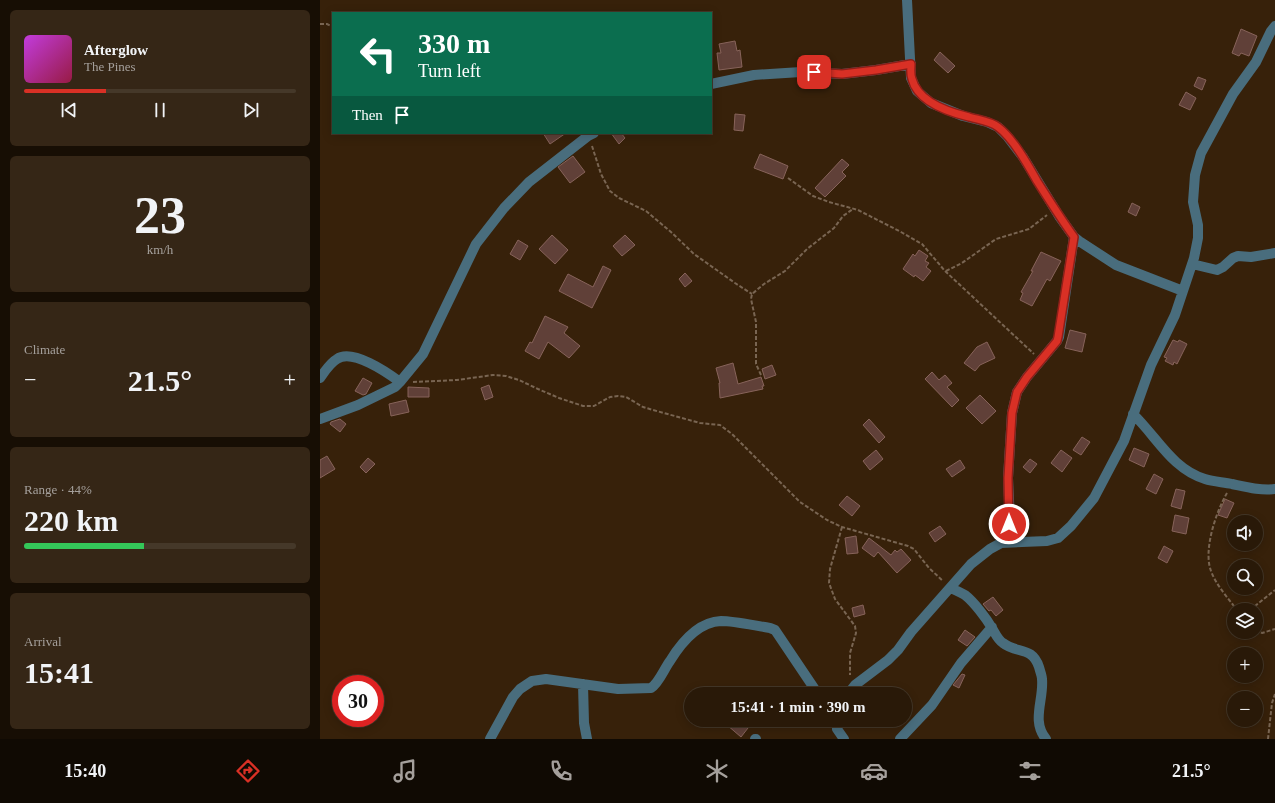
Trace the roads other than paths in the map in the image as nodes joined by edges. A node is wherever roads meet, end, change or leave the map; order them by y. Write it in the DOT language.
graph roads {
  1 [pos="907,0"];
  2 [pos="1275,26"];
  3 [pos="911,64"];
  4 [pos="712,84"];
  5 [pos="591,134"];
  6 [pos="1074,237"];
  7 [pos="1275,253"];
  8 [pos="1192,264"];
  9 [pos="1183,291"];
  10 [pos="320,378"];
  11 [pos="400,382"];
  12 [pos="1133,414"];
  13 [pos="320,419"];
  14 [pos="1275,489"];
  15 [pos="1011,542"];
  16 [pos="951,588"];
  17 [pos="992,627"];
  18 [pos="582,684"];
  19 [pos="813,687"];
  20 [pos="854,687"];
  21 [pos="839,727"];
  22 [pos="903,738"];
  23 [pos="490,739"];
  24 [pos="587,739"];
  25 [pos="844,739"];
  26 [pos="1046,739"];
  1 -- 3 [label="street"];
  2 -- 8 [label="street"];
  3 -- 4 [label="street"];
  3 -- 6 [label="street"];
  5 -- 11 [label="street"];
  6 -- 9 [label="street"];
  6 -- 15 [label="street"];
  7 -- 8 [label="street"];
  8 -- 9 [label="street"];
  9 -- 12 [label="street"];
  10 -- 11 [label="street"];
  11 -- 13 [label="street"];
  12 -- 14 [label="street"];
  12 -- 15 [label="street"];
  15 -- 16 [label="street"];
  16 -- 17 [label="street"];
  16 -- 20 [label="street"];
  17 -- 22 [label="street"];
  17 -- 26 [label="street"];
  18 -- 19 [label="street"];
  18 -- 23 [label="street"];
  18 -- 24 [label="street"];
  21 -- 25 [label="street"];
}
